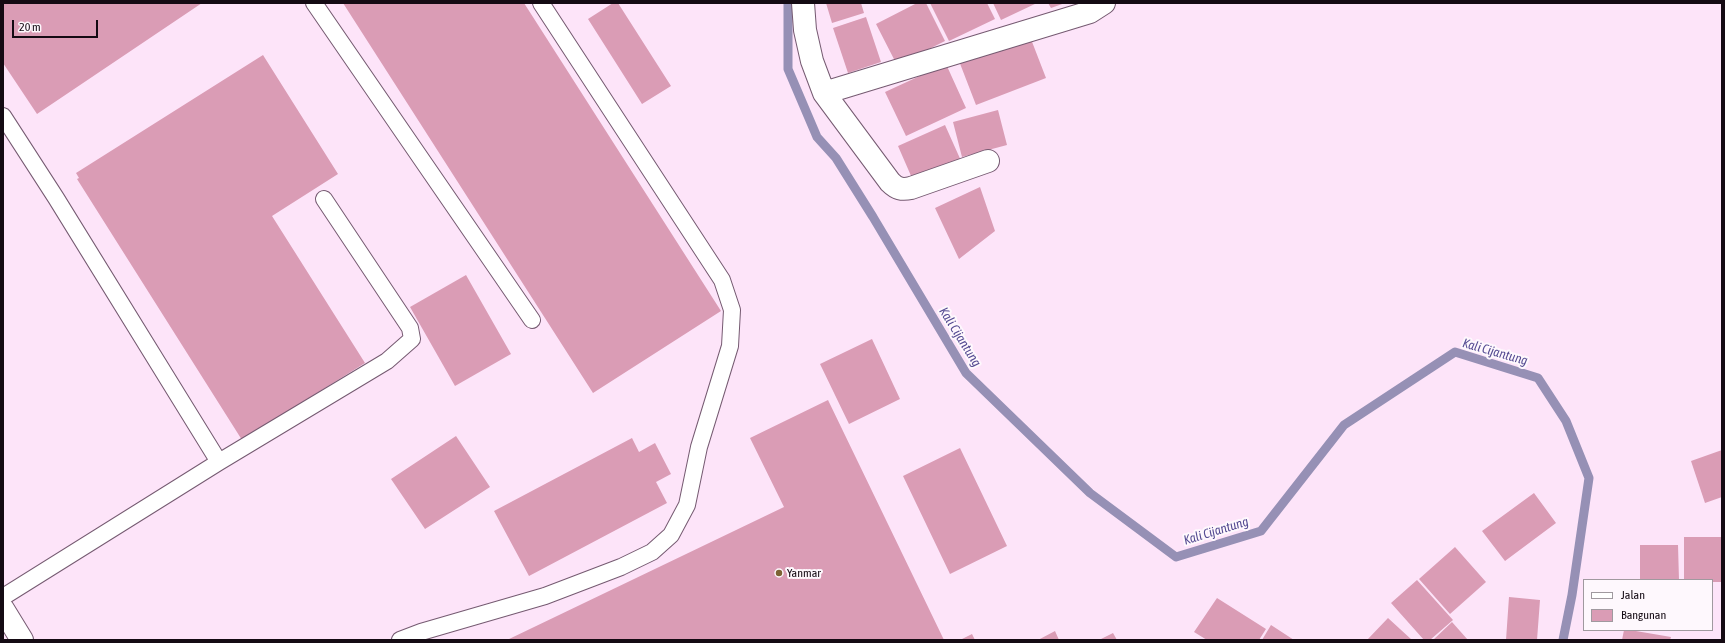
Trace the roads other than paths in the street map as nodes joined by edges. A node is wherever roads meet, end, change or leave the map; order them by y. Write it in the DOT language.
graph roads {
  1 [pos="314,3"];
  2 [pos="541,3"];
  3 [pos="803,3"];
  4 [pos="1104,3"];
  5 [pos="824,93"];
  6 [pos="3,116"];
  7 [pos="988,161"];
  8 [pos="324,199"];
  9 [pos="532,320"];
  10 [pos="220,462"];
  11 [pos="3,597"];
  12 [pos="3,609"];
  13 [pos="22,640"];
  14 [pos="400,640"];
  1 -- 9 [label="lane"];
  2 -- 14 [label="lane"];
  3 -- 5 [label="main road"];
  4 -- 5 [label="main road"];
  5 -- 7 [label="main road"];
  6 -- 10 [label="lane"];
  8 -- 10 [label="lane"];
  10 -- 11 [label="lane"];
  12 -- 13 [label="main road"];
}
